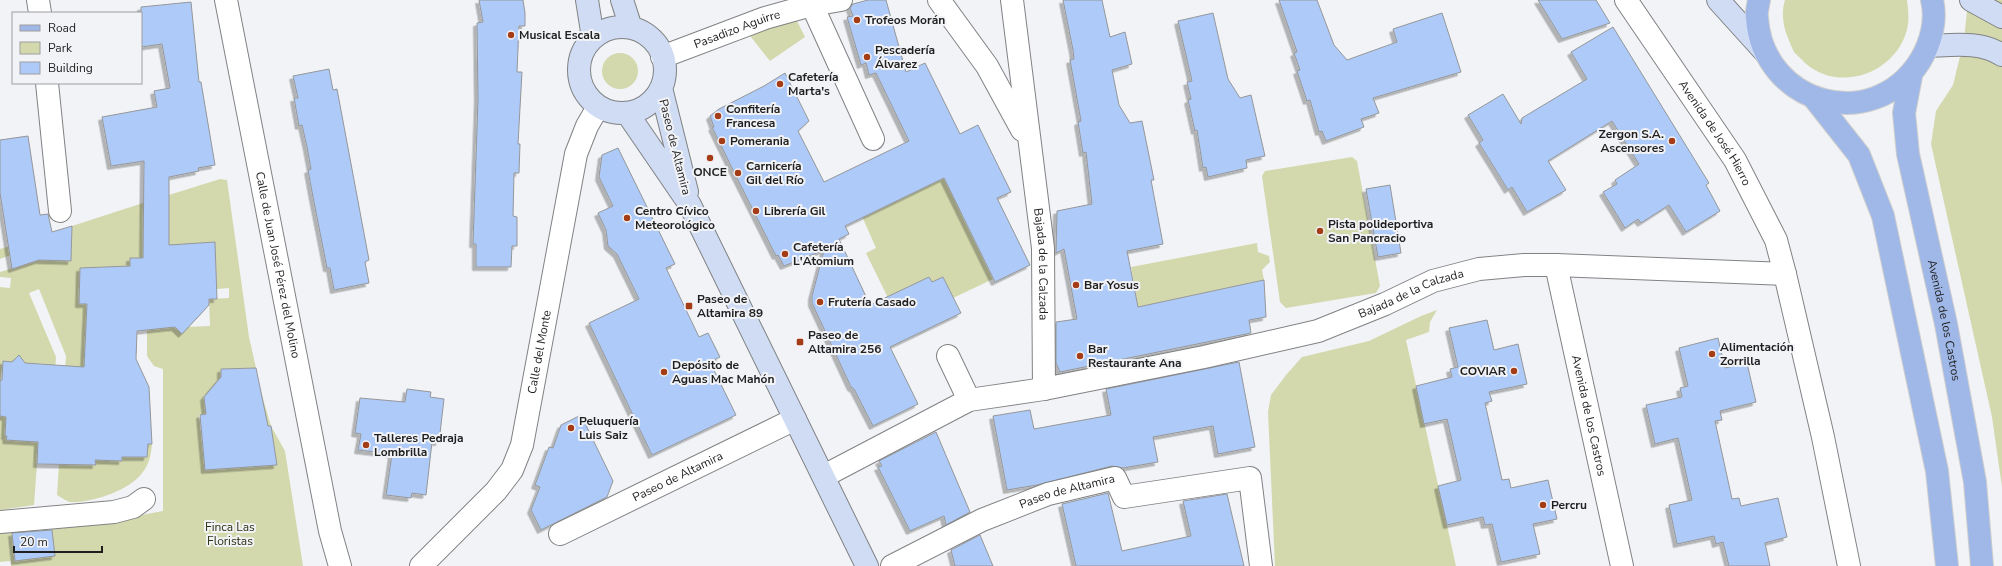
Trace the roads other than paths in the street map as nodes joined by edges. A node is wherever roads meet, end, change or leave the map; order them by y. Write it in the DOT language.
graph roads {
  1 [pos="38,0"];
  2 [pos="226,0"];
  3 [pos="587,0"];
  4 [pos="622,0"];
  5 [pos="841,0"];
  6 [pos="939,0"];
  7 [pos="1012,0"];
  8 [pos="1626,0"];
  9 [pos="1718,0"];
  10 [pos="1759,0"];
  11 [pos="1932,0"];
  12 [pos="1971,0"];
  13 [pos="812,5"];
  14 [pos="40,12"];
  15 [pos="2002,17"];
  16 [pos="632,28"];
  17 [pos="593,38"];
  18 [pos="1929,46"];
  19 [pos="1765,52"];
  20 [pos="2002,55"];
  21 [pos="662,57"];
  22 [pos="1018,61"];
  23 [pos="987,66"];
  24 [pos="1911,76"];
  25 [pos="47,84"];
  26 [pos="661,88"];
  27 [pos="1814,98"];
  28 [pos="598,107"];
  29 [pos="627,113"];
  30 [pos="873,139"];
  31 [pos="1028,140"];
  32 [pos="690,205"];
  33 [pos="60,211"];
  34 [pos="1556,265"];
  35 [pos="1785,274"];
  36 [pos="948,356"];
  37 [pos="1044,389"];
  38 [pos="969,400"];
  39 [pos="796,419"];
  40 [pos="824,476"];
  41 [pos="144,499"];
  42 [pos="0,522"];
  43 [pos="330,531"];
  44 [pos="560,534"];
  45 [pos="430,562"];
  46 [pos="324,566"];
  47 [pos="340,566"];
  48 [pos="867,566"];
  49 [pos="892,566"];
  50 [pos="1261,566"];
  51 [pos="1622,566"];
  52 [pos="1848,566"];
  53 [pos="1947,566"];
  54 [pos="1982,566"];
  1 -- 14 [label="street"];
  2 -- 43 [label="street, Calle de Juan José Pérez del Molino"];
  3 -- 17 [label="main road"];
  4 -- 16 [label="main road"];
  5 -- 13 [label="street"];
  6 -- 23 [label="street, Bajada de la Calzada"];
  7 -- 22 [label="street, Bajada de la Calzada"];
  8 -- 35 [label="street, Avenida de José Hierro"];
  9 -- 19 [label="main road"];
  10 -- 19 [label="main road"];
  11 -- 18 [label="main road"];
  12 -- 15 [label="main road"];
  13 -- 21 [label="street, Pasadizo Aguirre"];
  13 -- 30 [label="street"];
  16 -- 17 [label="main road"];
  16 -- 21 [label="main road"];
  17 -- 28 [label="main road"];
  18 -- 20 [label="main road"];
  18 -- 24 [label="main road"];
  19 -- 27 [label="main road"];
  21 -- 26 [label="main road"];
  22 -- 23 [label="street"];
  22 -- 31 [label="street, Bajada de la Calzada"];
  23 -- 31 [label="street, Bajada de la Calzada"];
  24 -- 27 [label="main road"];
  24 -- 54 [label="main road, Avenida de los Castros"];
  25 -- 33 [label="street"];
  26 -- 29 [label="main road"];
  26 -- 32 [label="main road, Paseo de Altamira"];
  27 -- 53 [label="main road"];
  28 -- 29 [label="main road"];
  28 -- 45 [label="street, Calle del Monte"];
  29 -- 32 [label="main road, Paseo de Altamira"];
  31 -- 37 [label="street, Bajada de la Calzada"];
  32 -- 39 [label="main road, Paseo de Altamira"];
  34 -- 35 [label="street, Bajada de la Calzada"];
  34 -- 37 [label="street, Bajada de la Calzada"];
  34 -- 51 [label="street, Avenida de los Castros"];
  35 -- 52 [label="street"];
  36 -- 38 [label="street"];
  37 -- 38 [label="street, Bajada de la Calzada"];
  38 -- 40 [label="street, Bajada de la Calzada"];
  39 -- 40 [label="main road, Paseo de Altamira"];
  39 -- 44 [label="street, Paseo de Altamira"];
  40 -- 48 [label="main road, Paseo de Altamira"];
  41 -- 42 [label="street"];
  43 -- 46 [label="street, Calle de Juan José Pérez del Molino"];
  43 -- 47 [label="street, Calle de Juan José Pérez del Molino"];
  49 -- 50 [label="street, Paseo de Altamira"];
}
